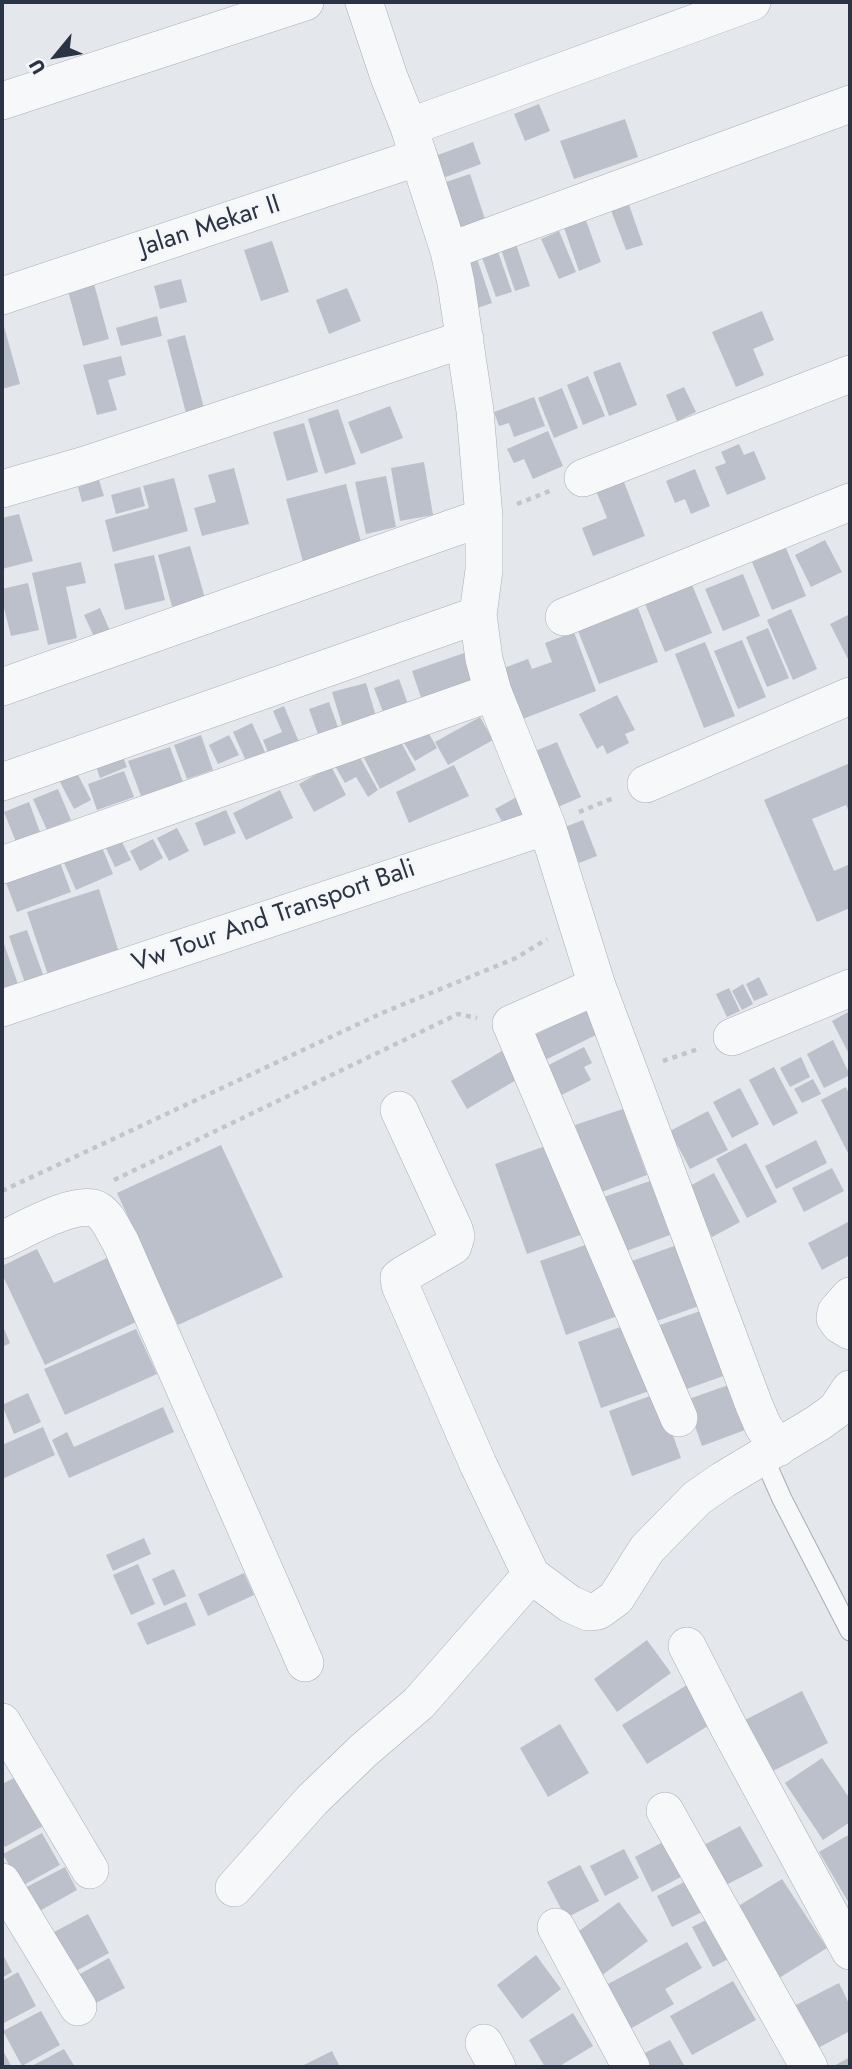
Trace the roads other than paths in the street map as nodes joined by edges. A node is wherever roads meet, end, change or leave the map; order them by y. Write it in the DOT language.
graph roads {
  1 [pos="305,2"];
  2 [pos="363,2"];
  3 [pos="752,2"];
  4 [pos="2,101"];
  5 [pos="850,104"];
  6 [pos="414,142"];
  7 [pos="449,251"];
  8 [pos="2,296"];
  9 [pos="465,340"];
  10 [pos="850,374"];
  11 [pos="583,478"];
  12 [pos="2,489"];
  13 [pos="850,502"];
  14 [pos="484,517"];
  15 [pos="478,615"];
  16 [pos="564,617"];
  17 [pos="2,687"];
  18 [pos="493,692"];
  19 [pos="850,696"];
  20 [pos="2,782"];
  21 [pos="646,784"];
  22 [pos="547,825"];
  23 [pos="2,865"];
  24 [pos="597,986"];
  25 [pos="850,988"];
  26 [pos="2,1009"];
  27 [pos="732,1037"];
  28 [pos="398,1110"];
  29 [pos="2,1240"];
  30 [pos="850,1296"];
  31 [pos="850,1331"];
  32 [pos="850,1389"];
  33 [pos="679,1418"];
  34 [pos="771,1452"];
  35 [pos="531,1575"];
  36 [pos="850,1631"];
  37 [pos="687,1646"];
  38 [pos="305,1662"];
  39 [pos="2,1722"];
  40 [pos="665,1811"];
  41 [pos="90,1870"];
  42 [pos="2,1882"];
  43 [pos="234,1888"];
  44 [pos="556,1927"];
  45 [pos="850,1951"];
  46 [pos="78,2007"];
  47 [pos="631,2067"];
  48 [pos="809,2067"];
  1 -- 4 [label="street"];
  2 -- 6 [label="street"];
  3 -- 6 [label="street, Jalan Mekar II"];
  5 -- 7 [label="street"];
  6 -- 7 [label="street"];
  6 -- 8 [label="street, Jalan Mekar II"];
  7 -- 9 [label="street"];
  9 -- 12 [label="street"];
  9 -- 14 [label="street"];
  10 -- 11 [label="street"];
  13 -- 16 [label="street"];
  14 -- 15 [label="street"];
  14 -- 17 [label="street"];
  15 -- 18 [label="street"];
  15 -- 20 [label="street"];
  18 -- 22 [label="street"];
  18 -- 23 [label="street"];
  19 -- 21 [label="street"];
  22 -- 24 [label="street"];
  22 -- 26 [label="street, Vw Tour And Transport Bali"];
  24 -- 33 [label="street"];
  24 -- 34 [label="street"];
  25 -- 27 [label="street"];
  28 -- 35 [label="street"];
  29 -- 38 [label="street"];
  30 -- 31 [label="street"];
  32 -- 34 [label="street"];
  34 -- 35 [label="street"];
  34 -- 36 [label="lane"];
  35 -- 43 [label="street"];
  37 -- 45 [label="street"];
  39 -- 41 [label="street"];
  40 -- 48 [label="street"];
  42 -- 46 [label="street"];
  44 -- 47 [label="street"];
}
